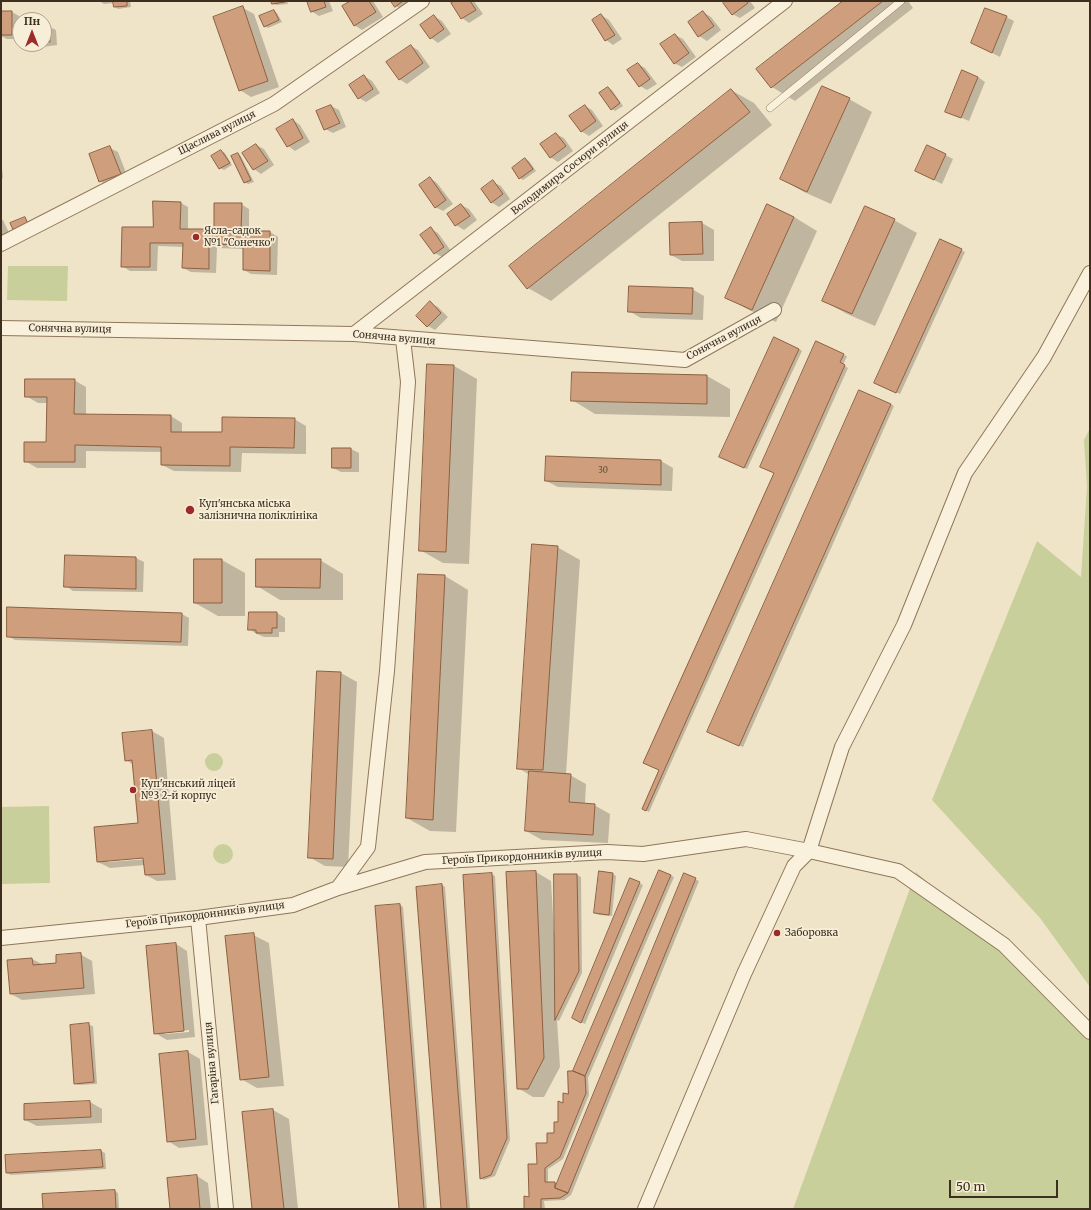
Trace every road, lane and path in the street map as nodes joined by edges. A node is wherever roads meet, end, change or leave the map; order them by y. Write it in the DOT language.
graph roads {
  1 [pos="422,1"];
  2 [pos="785,1"];
  3 [pos="901,1"];
  4 [pos="770,108"];
  5 [pos="1,244"];
  6 [pos="1090,273"];
  7 [pos="774,310"];
  8 [pos="1,328"];
  9 [pos="354,334"];
  10 [pos="404,339"];
  11 [pos="809,851"];
  12 [pos="338,888"];
  13 [pos="198,918"];
  14 [pos="1,938"];
  15 [pos="1090,1032"];
  16 [pos="226,1209"];
  17 [pos="645,1209"];
  1 -- 5 [label="street, Щаслива вулиця"];
  2 -- 9 [label="street, Володимира Сосюри вулиця"];
  3 -- 4 [label="lane"];
  6 -- 11 [label="street"];
  7 -- 10 [label="street, Сонячна вулиця"];
  8 -- 9 [label="street, Сонячна вулиця"];
  9 -- 10 [label="street, Сонячна вулиця"];
  10 -- 12 [label="street"];
  11 -- 12 [label="street, Героїв Прикордонників вулиця"];
  11 -- 15 [label="street, Героїв Прикордонників вулиця"];
  11 -- 17 [label="street"];
  12 -- 13 [label="street, Героїв Прикордонників вулиця"];
  13 -- 14 [label="street, Героїв Прикордонників вулиця"];
  13 -- 16 [label="street, Гагаріна вулиця"];
}
